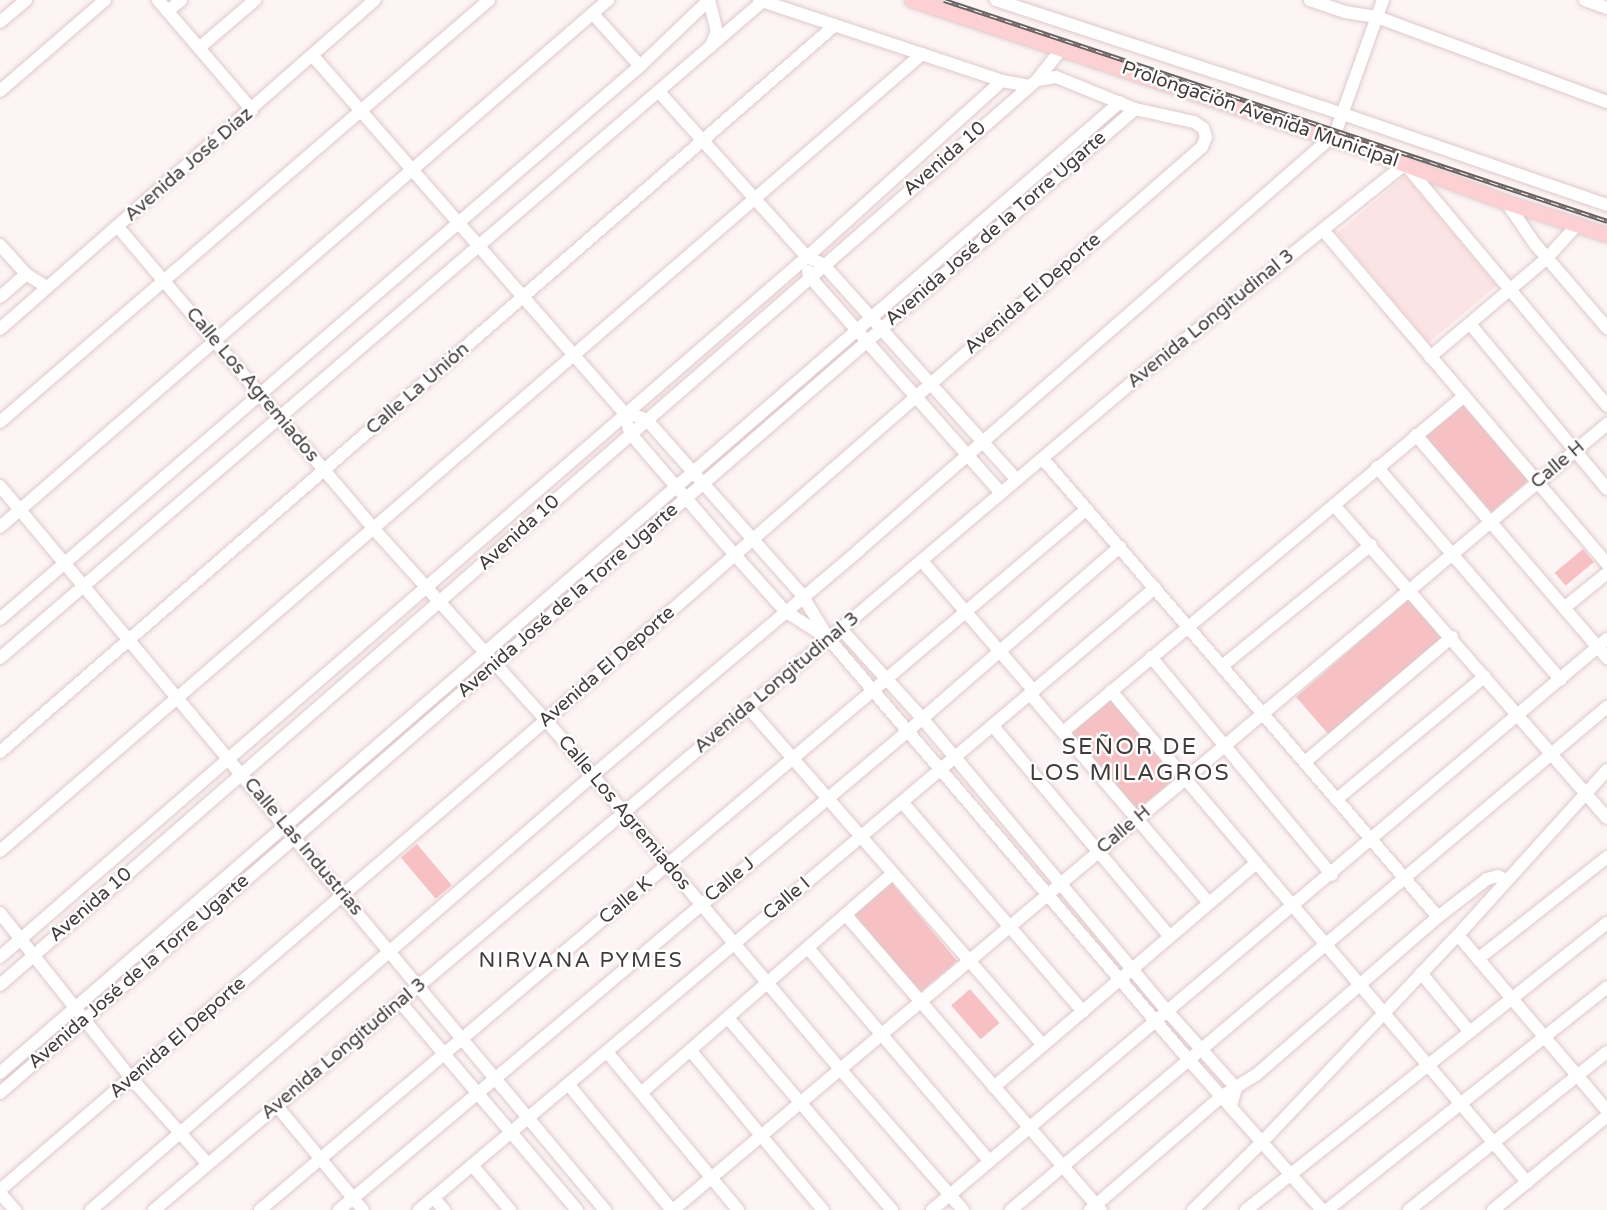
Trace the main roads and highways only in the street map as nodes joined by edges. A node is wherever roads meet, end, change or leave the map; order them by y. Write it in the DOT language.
graph roads {
  1 [pos="912,0"];
  2 [pos="1606,235"];
  1 -- 2 [label="main road, Prolongación Avenida Municipal"];
}
